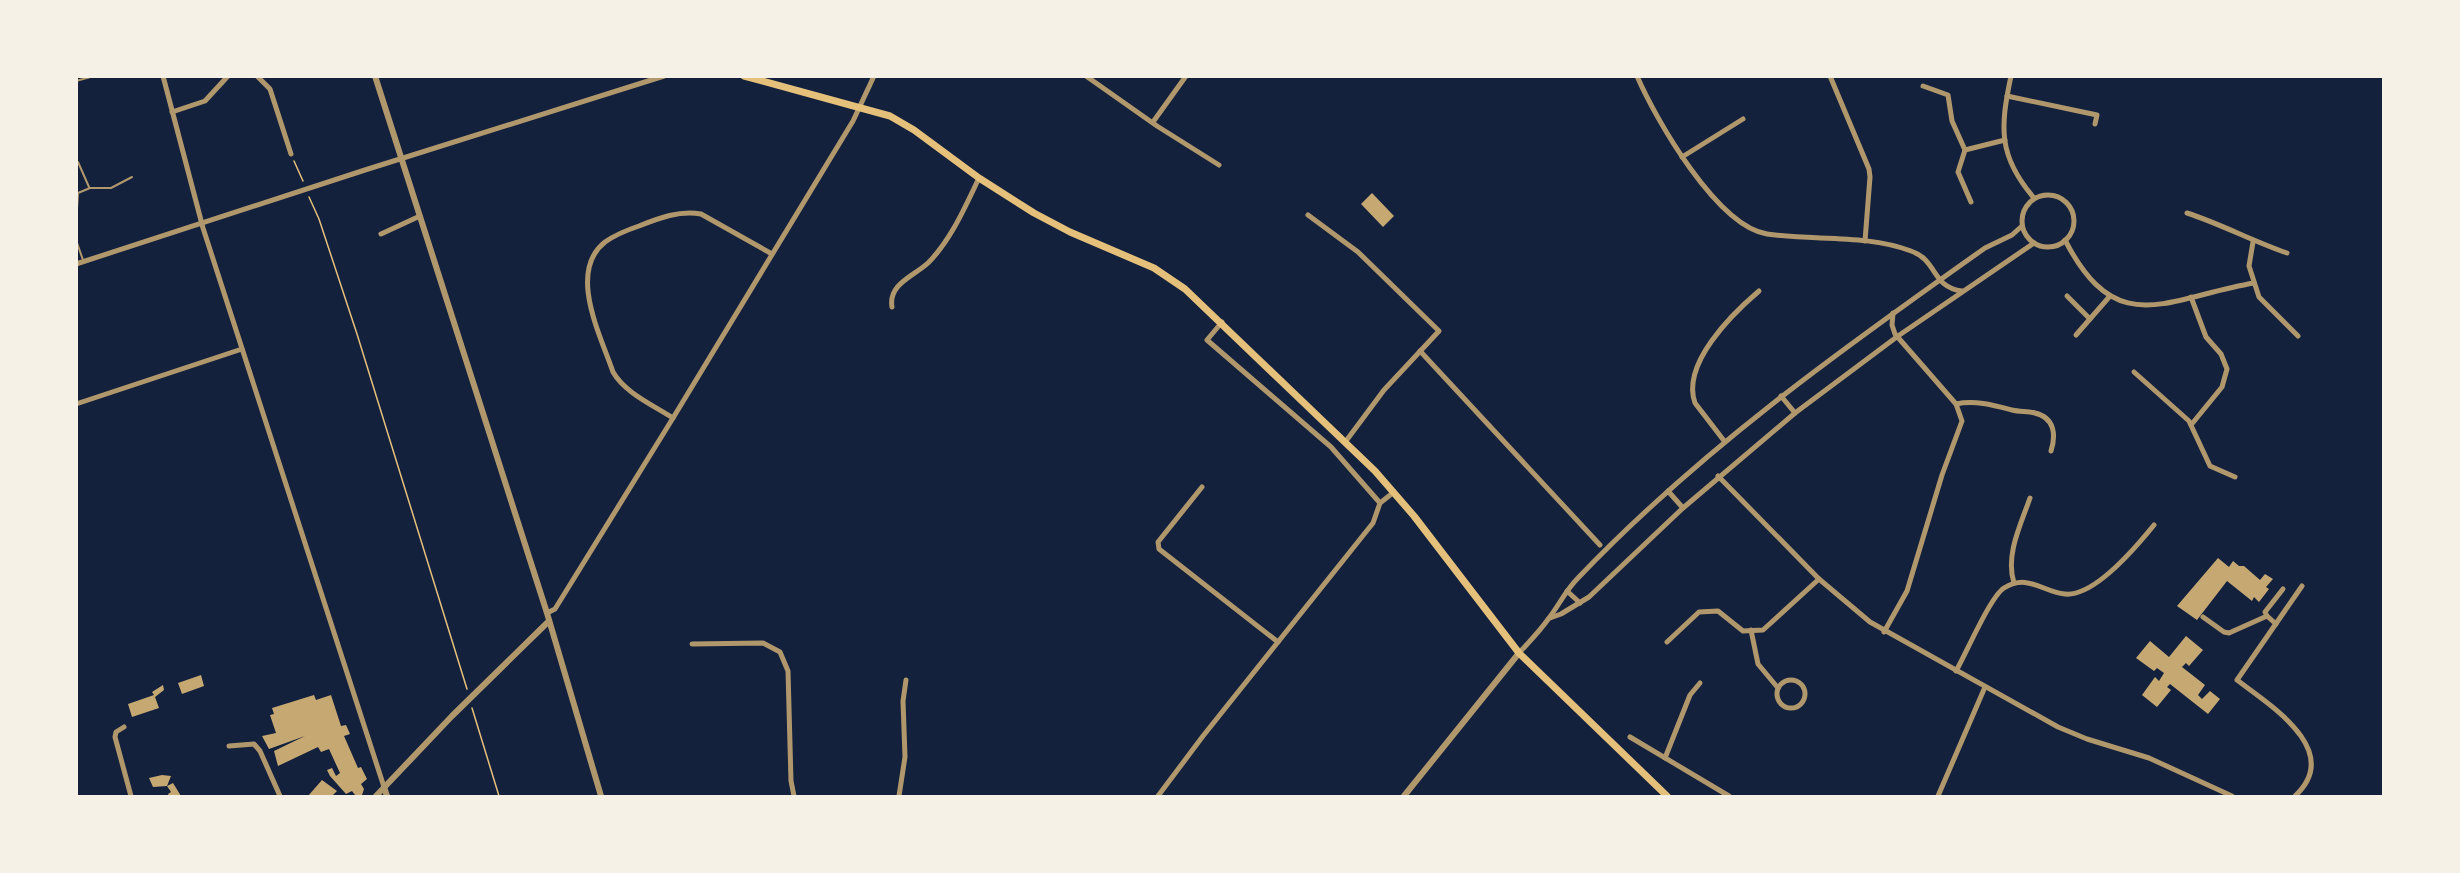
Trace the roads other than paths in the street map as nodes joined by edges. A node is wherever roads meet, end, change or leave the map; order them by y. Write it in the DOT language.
graph roads {
  1 [pos="94,76"];
  2 [pos="163,76"];
  3 [pos="228,76"];
  4 [pos="257,76"];
  5 [pos="375,76"];
  6 [pos="664,76"];
  7 [pos="744,76"];
  8 [pos="874,76"];
  9 [pos="1086,76"];
  10 [pos="1186,76"];
  11 [pos="1637,76"];
  12 [pos="1830,76"];
  13 [pos="2011,76"];
  14 [pos="76,81"];
  15 [pos="1923,86"];
  16 [pos="2007,96"];
  17 [pos="859,107"];
  18 [pos="172,112"];
  19 [pos="1743,119"];
  20 [pos="1154,122"];
  21 [pos="2095,124"];
  22 [pos="2005,140"];
  23 [pos="1965,150"];
  24 [pos="291,154"];
  25 [pos="1682,157"];
  26 [pos="402,158"];
  27 [pos="78,162"];
  28 [pos="1219,165"];
  29 [pos="132,177"];
  30 [pos="979,178"];
  31 [pos="90,188"];
  32 [pos="2034,198"];
  33 [pos="1971,202"];
  34 [pos="2187,213"];
  35 [pos="1308,214"];
  36 [pos="420,216"];
  37 [pos="202,223"];
  38 [pos="76,224"];
  39 [pos="2022,226"];
  40 [pos="381,234"];
  41 [pos="76,240"];
  42 [pos="2065,240"];
  43 [pos="1865,241"];
  44 [pos="2253,242"];
  45 [pos="2034,243"];
  46 [pos="2287,253"];
  47 [pos="772,254"];
  48 [pos="83,262"];
  49 [pos="76,264"];
  50 [pos="1940,279"];
  51 [pos="2254,284"];
  52 [pos="1759,291"];
  53 [pos="1962,291"];
  54 [pos="2067,296"];
  55 [pos="2110,296"];
  56 [pos="2191,297"];
  57 [pos="892,308"];
  58 [pos="1893,313"];
  59 [pos="2090,319"];
  60 [pos="1222,322"];
  61 [pos="2076,335"];
  62 [pos="1898,336"];
  63 [pos="2298,336"];
  64 [pos="242,349"];
  65 [pos="1420,351"];
  66 [pos="2134,372"];
  67 [pos="1781,396"];
  68 [pos="76,404"];
  69 [pos="1956,404"];
  70 [pos="1795,413"];
  71 [pos="673,418"];
  72 [pos="2191,425"];
  73 [pos="1346,441"];
  74 [pos="1725,442"];
  75 [pos="2051,451"];
  76 [pos="1719,476"];
  77 [pos="2235,477"];
  78 [pos="1202,487"];
  79 [pos="1668,491"];
  80 [pos="1394,492"];
  81 [pos="2030,498"];
  82 [pos="1380,503"];
  83 [pos="1683,508"];
  84 [pos="2154,525"];
  85 [pos="1600,546"];
  86 [pos="1819,579"];
  87 [pos="2014,583"];
  88 [pos="2302,585"];
  89 [pos="2283,589"];
  90 [pos="1567,591"];
  91 [pos="1580,603"];
  92 [pos="2267,616"];
  93 [pos="548,617"];
  94 [pos="2203,617"];
  95 [pos="1550,618"];
  96 [pos="2276,624"];
  97 [pos="1751,630"];
  98 [pos="1884,632"];
  99 [pos="1278,642"];
  100 [pos="1666,642"];
  101 [pos="692,644"];
  102 [pos="1519,653"];
  103 [pos="1956,671"];
  104 [pos="906,680"];
  105 [pos="1700,683"];
  106 [pos="1984,687"];
  107 [pos="1778,688"];
  108 [pos="124,727"];
  109 [pos="1630,737"];
  110 [pos="229,746"];
  111 [pos="1665,758"];
  112 [pos="384,787"];
  113 [pos="131,796"];
  114 [pos="280,796"];
  115 [pos="376,796"];
  116 [pos="387,796"];
  117 [pos="601,796"];
  118 [pos="794,796"];
  119 [pos="899,796"];
  120 [pos="1158,796"];
  121 [pos="1404,796"];
  122 [pos="1667,796"];
  123 [pos="1729,796"];
  124 [pos="1938,796"];
  125 [pos="2230,796"];
  126 [pos="2295,796"];
  1 -- 14 [label="lane"];
  2 -- 18 [label="street"];
  3 -- 18 [label="street"];
  4 -- 24 [label="street"];
  5 -- 26 [label="street"];
  6 -- 26 [label="street"];
  7 -- 17 [label="main road"];
  8 -- 17 [label="street"];
  9 -- 20 [label="street"];
  10 -- 20 [label="street"];
  11 -- 25 [label="street"];
  12 -- 43 [label="street"];
  13 -- 16 [label="street"];
  15 -- 23 [label="street"];
  16 -- 21 [label="street"];
  16 -- 22 [label="street"];
  17 -- 30 [label="main road"];
  17 -- 47 [label="street"];
  18 -- 37 [label="street"];
  19 -- 25 [label="street"];
  20 -- 28 [label="street"];
  22 -- 23 [label="street"];
  22 -- 32 [label="street"];
  23 -- 33 [label="street"];
  25 -- 43 [label="street"];
  26 -- 36 [label="street"];
  26 -- 37 [label="street"];
  27 -- 31 [label="lane"];
  29 -- 31 [label="lane"];
  30 -- 57 [label="street"];
  30 -- 60 [label="main road"];
  31 -- 38 [label="lane"];
  32 -- 39 [label="street"];
  32 -- 42 [label="street"];
  34 -- 44 [label="street"];
  35 -- 65 [label="street"];
  36 -- 40 [label="street"];
  36 -- 93 [label="street"];
  37 -- 48 [label="street"];
  37 -- 64 [label="street"];
  39 -- 45 [label="street"];
  39 -- 50 [label="street"];
  41 -- 48 [label="lane"];
  42 -- 45 [label="street"];
  42 -- 55 [label="street"];
  43 -- 50 [label="street"];
  44 -- 46 [label="street"];
  44 -- 51 [label="street"];
  45 -- 53 [label="street"];
  47 -- 71 [label="street"];
  47 -- 71 [label="street"];
  48 -- 49 [label="street"];
  50 -- 53 [label="street"];
  50 -- 58 [label="street"];
  51 -- 56 [label="street"];
  51 -- 63 [label="street"];
  52 -- 74 [label="street"];
  53 -- 62 [label="street"];
  54 -- 59 [label="street"];
  55 -- 56 [label="street"];
  55 -- 59 [label="street"];
  56 -- 72 [label="street"];
  58 -- 62 [label="street"];
  58 -- 67 [label="street"];
  59 -- 61 [label="street"];
  60 -- 73 [label="main road"];
  60 -- 82 [label="street"];
  62 -- 69 [label="street"];
  62 -- 70 [label="street"];
  64 -- 68 [label="street"];
  64 -- 112 [label="street"];
  65 -- 73 [label="street"];
  65 -- 85 [label="street"];
  66 -- 72 [label="street"];
  67 -- 70 [label="street"];
  67 -- 74 [label="street"];
  69 -- 75 [label="street"];
  69 -- 98 [label="street"];
  70 -- 76 [label="street"];
  71 -- 93 [label="street"];
  72 -- 77 [label="street"];
  73 -- 80 [label="main road"];
  74 -- 79 [label="street"];
  76 -- 83 [label="street"];
  76 -- 86 [label="street"];
  78 -- 99 [label="street"];
  79 -- 83 [label="street"];
  79 -- 90 [label="street"];
  80 -- 82 [label="street"];
  80 -- 102 [label="main road"];
  81 -- 87 [label="street"];
  82 -- 99 [label="street"];
  83 -- 91 [label="street"];
  84 -- 87 [label="street"];
  86 -- 97 [label="street"];
  86 -- 98 [label="street"];
  87 -- 103 [label="street"];
  88 -- 96 [label="street"];
  89 -- 92 [label="street"];
  90 -- 91 [label="street"];
  90 -- 95 [label="street"];
  91 -- 95 [label="street"];
  92 -- 94 [label="street"];
  92 -- 96 [label="street"];
  93 -- 112 [label="street"];
  93 -- 117 [label="street"];
  95 -- 102 [label="street"];
  96 -- 126 [label="street"];
  97 -- 100 [label="street"];
  97 -- 107 [label="street"];
  98 -- 103 [label="street"];
  99 -- 120 [label="street"];
  101 -- 118 [label="street"];
  102 -- 121 [label="street"];
  102 -- 122 [label="main road"];
  103 -- 106 [label="street"];
  104 -- 119 [label="street"];
  105 -- 111 [label="street"];
  106 -- 124 [label="street"];
  106 -- 125 [label="street"];
  107 -- 107 [label="street"];
  108 -- 113 [label="street"];
  109 -- 111 [label="street"];
  110 -- 114 [label="street"];
  111 -- 123 [label="street"];
  112 -- 115 [label="street"];
  112 -- 116 [label="street"];
}
